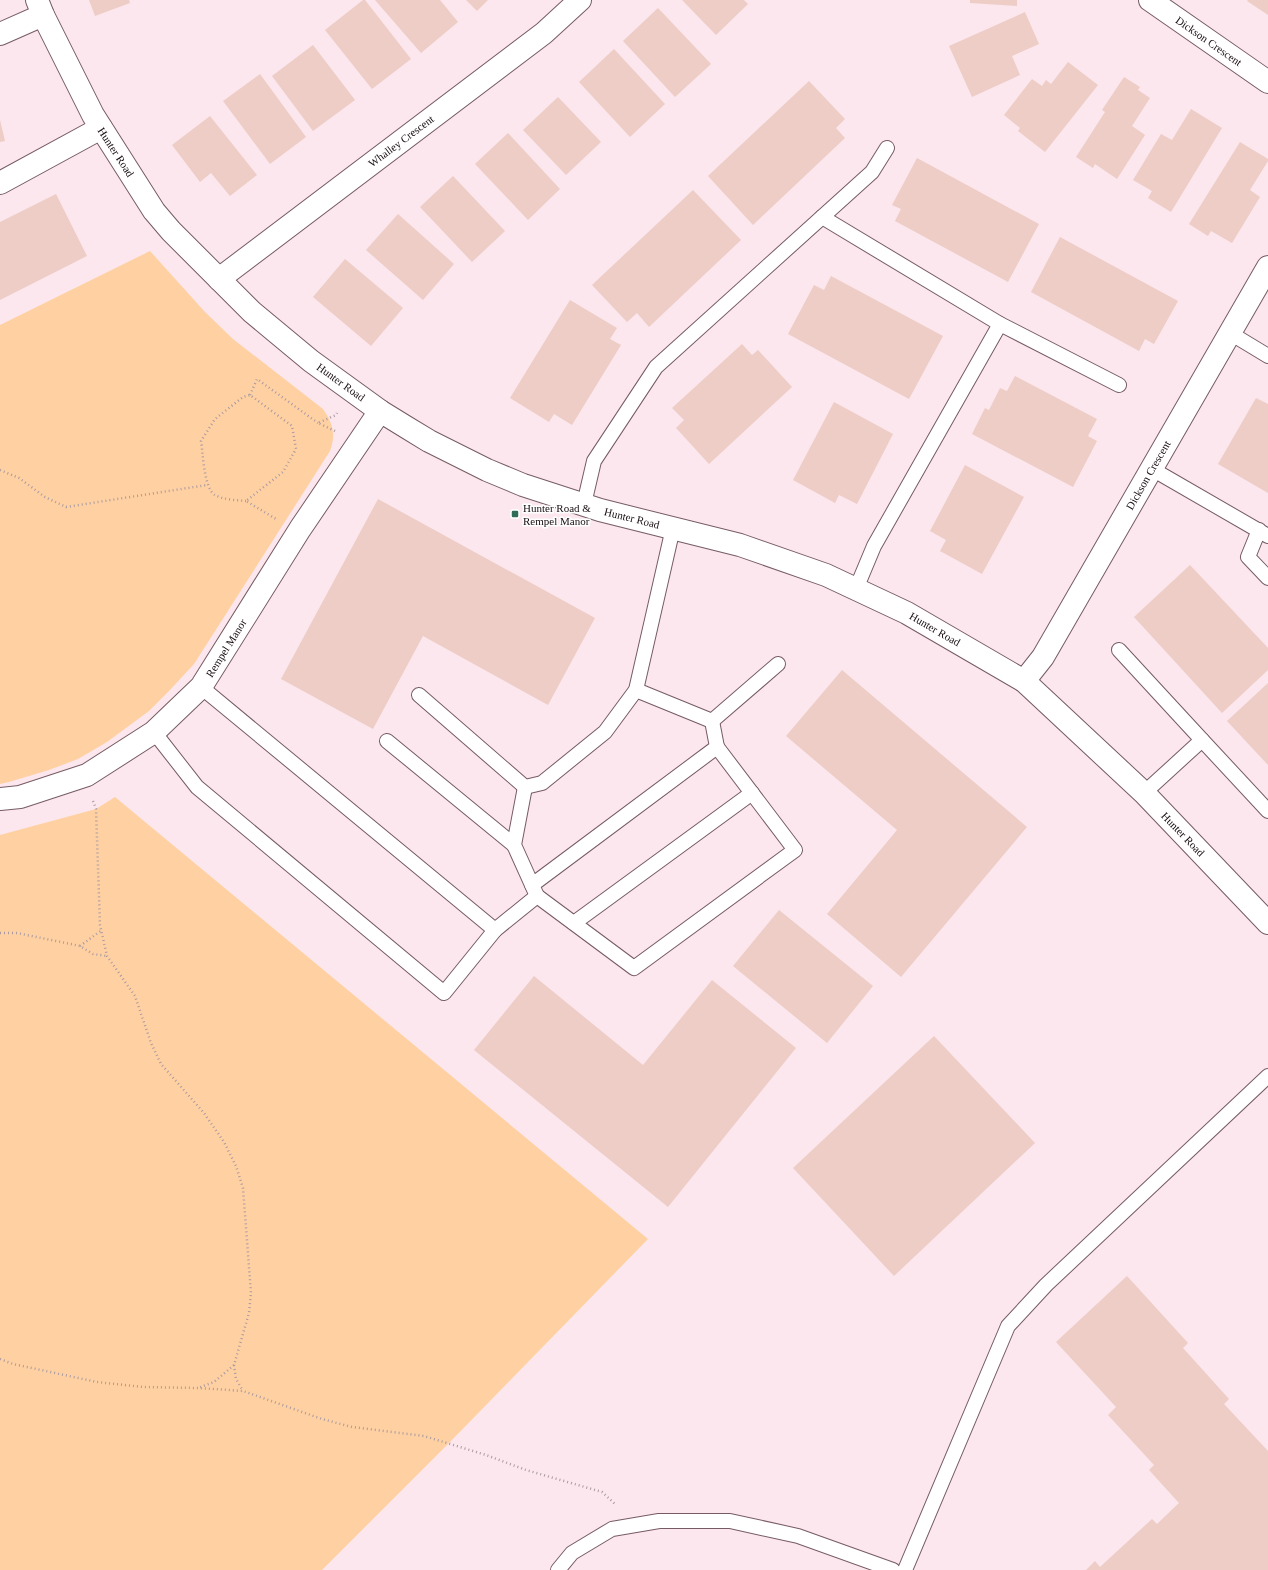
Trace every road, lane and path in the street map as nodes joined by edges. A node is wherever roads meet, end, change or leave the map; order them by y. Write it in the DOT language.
graph roads {
  1 [pos="580,0"];
  2 [pos="1150,0"];
  3 [pos="40,8"];
  4 [pos="0,34"];
  5 [pos="1268,82"];
  6 [pos="101,128"];
  7 [pos="887,148"];
  8 [pos="0,183"];
  9 [pos="822,217"];
  10 [pos="1268,267"];
  11 [pos="219,279"];
  12 [pos="1000,324"];
  13 [pos="1230,333"];
  14 [pos="1268,356"];
  15 [pos="1119,385"];
  16 [pos="250,395"];
  17 [pos="380,411"];
  18 [pos="318,423"];
  19 [pos="334,430"];
  20 [pos="330,437"];
  21 [pos="1152,468"];
  22 [pos="0,470"];
  23 [pos="207,485"];
  24 [pos="246,501"];
  25 [pos="584,504"];
  26 [pos="278,520"];
  27 [pos="673,528"];
  28 [pos="1263,533"];
  29 [pos="1268,578"];
  30 [pos="856,590"];
  31 [pos="1119,650"];
  32 [pos="778,664"];
  33 [pos="1024,681"];
  34 [pos="201,687"];
  35 [pos="636,690"];
  36 [pos="419,695"];
  37 [pos="712,721"];
  38 [pos="154,732"];
  39 [pos="1202,740"];
  40 [pos="387,741"];
  41 [pos="717,747"];
  42 [pos="524,787"];
  43 [pos="752,793"];
  44 [pos="1144,794"];
  45 [pos="93,798"];
  46 [pos="0,799"];
  47 [pos="1268,811"];
  48 [pos="514,845"];
  49 [pos="534,890"];
  50 [pos="1268,923"];
  51 [pos="574,924"];
  52 [pos="102,930"];
  53 [pos="495,930"];
  54 [pos="0,934"];
  55 [pos="80,946"];
  56 [pos="107,956"];
  57 [pos="1268,1076"];
  58 [pos="0,1359"];
  59 [pos="234,1365"];
  60 [pos="198,1388"];
  61 [pos="242,1391"];
  62 [pos="636,1525"];
  63 [pos="558,1570"];
  64 [pos="893,1570"];
  65 [pos="905,1570"];
  1 -- 11 [label="street, Whalley Crescent"];
  2 -- 5 [label="street, Dickson Crescent"];
  3 -- 4 [label="street"];
  3 -- 6 [label="street, Hunter Road"];
  6 -- 8 [label="street"];
  6 -- 11 [label="street, Hunter Road"];
  7 -- 9 [label="lane"];
  9 -- 12 [label="lane"];
  9 -- 25 [label="lane"];
  10 -- 13 [label="street, Dickson Crescent"];
  11 -- 17 [label="street, Hunter Road"];
  12 -- 15 [label="lane"];
  12 -- 30 [label="lane"];
  13 -- 14 [label="lane"];
  13 -- 21 [label="street, Dickson Crescent"];
  16 -- 18 [label="path"];
  16 -- 23 [label="path"];
  16 -- 24 [label="path"];
  17 -- 25 [label="street, Hunter Road"];
  17 -- 34 [label="street, Rempel Manor"];
  19 -- 20 [label="path"];
  21 -- 28 [label="lane"];
  21 -- 33 [label="street, Dickson Crescent"];
  22 -- 23 [label="path"];
  23 -- 24 [label="path"];
  24 -- 26 [label="path"];
  25 -- 27 [label="street, Hunter Road"];
  27 -- 30 [label="street, Hunter Road"];
  27 -- 35 [label="lane"];
  28 -- 29 [label="lane"];
  30 -- 33 [label="street, Hunter Road"];
  31 -- 39 [label="lane"];
  32 -- 37 [label="lane"];
  33 -- 44 [label="street, Hunter Road"];
  34 -- 38 [label="street, Rempel Manor"];
  34 -- 53 [label="lane"];
  35 -- 37 [label="lane"];
  35 -- 42 [label="lane"];
  36 -- 42 [label="lane"];
  37 -- 41 [label="lane"];
  38 -- 46 [label="street, Rempel Manor"];
  38 -- 53 [label="lane"];
  39 -- 44 [label="lane"];
  39 -- 47 [label="lane"];
  40 -- 48 [label="lane"];
  41 -- 43 [label="lane"];
  41 -- 49 [label="lane"];
  42 -- 48 [label="lane"];
  43 -- 51 [label="lane"];
  43 -- 51 [label="lane"];
  44 -- 50 [label="street, Hunter Road"];
  45 -- 52 [label="path"];
  48 -- 49 [label="lane"];
  49 -- 51 [label="lane"];
  49 -- 53 [label="lane"];
  52 -- 55 [label="path"];
  52 -- 56 [label="path"];
  54 -- 55 [label="path"];
  55 -- 56 [label="path"];
  56 -- 59 [label="path"];
  57 -- 65 [label="lane"];
  58 -- 60 [label="path"];
  59 -- 60 [label="path"];
  59 -- 61 [label="path"];
  60 -- 61 [label="path"];
  61 -- 62 [label="path"];
  62 -- 63 [label="lane"];
  62 -- 64 [label="lane"];
}
